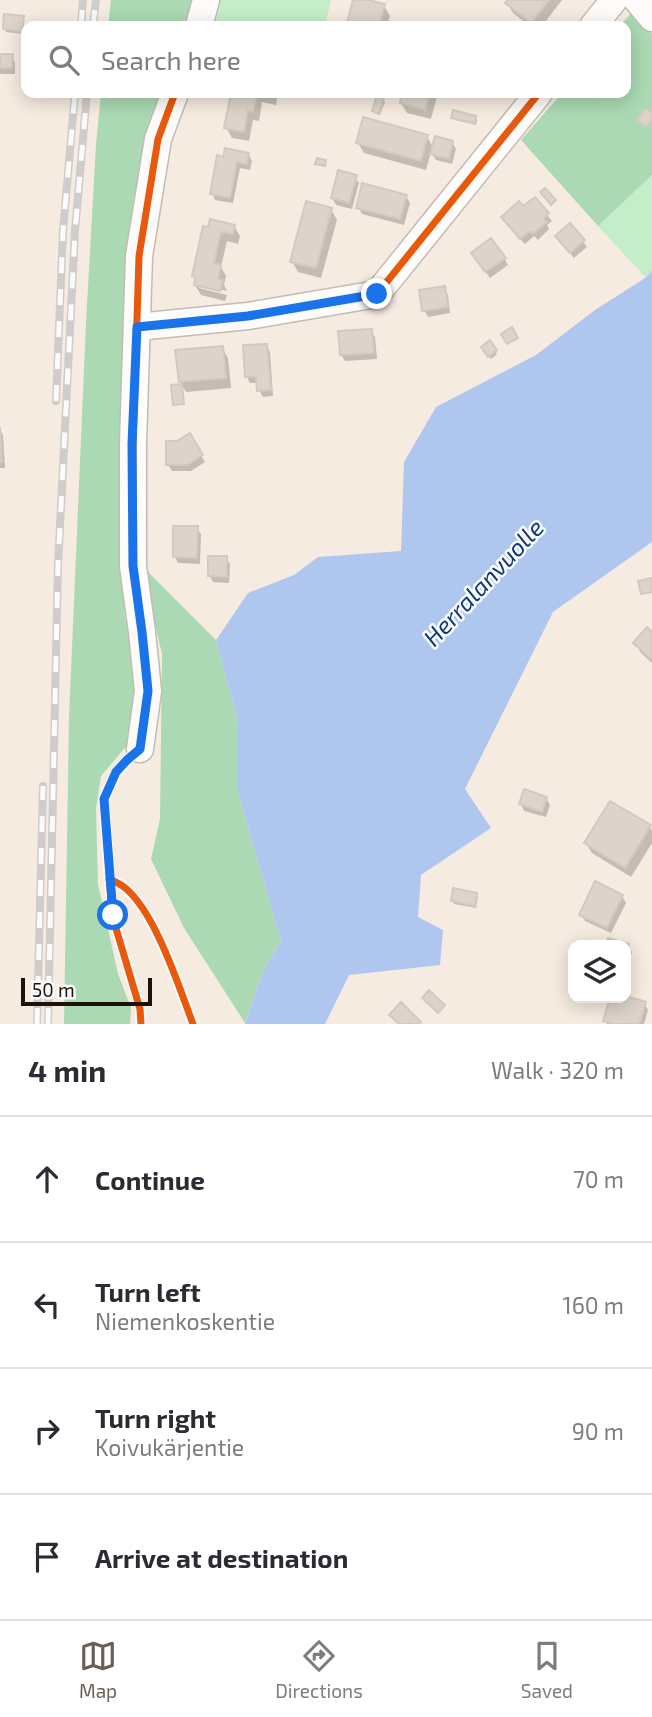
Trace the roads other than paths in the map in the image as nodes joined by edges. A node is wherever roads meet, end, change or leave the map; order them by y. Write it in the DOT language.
graph roads {
  1 [pos="206,0"];
  2 [pos="614,0"];
  3 [pos="638,0"];
  4 [pos="652,18"];
  5 [pos="200,21"];
  6 [pos="597,21"];
  7 [pos="173,98"];
  8 [pos="535,98"];
  9 [pos="137,327"];
  10 [pos="140,749"];
  1 -- 5 [label="street"];
  2 -- 6 [label="street"];
  3 -- 4 [label="street"];
  7 -- 9 [label="street"];
  8 -- 9 [label="street"];
  9 -- 10 [label="street"];
}
